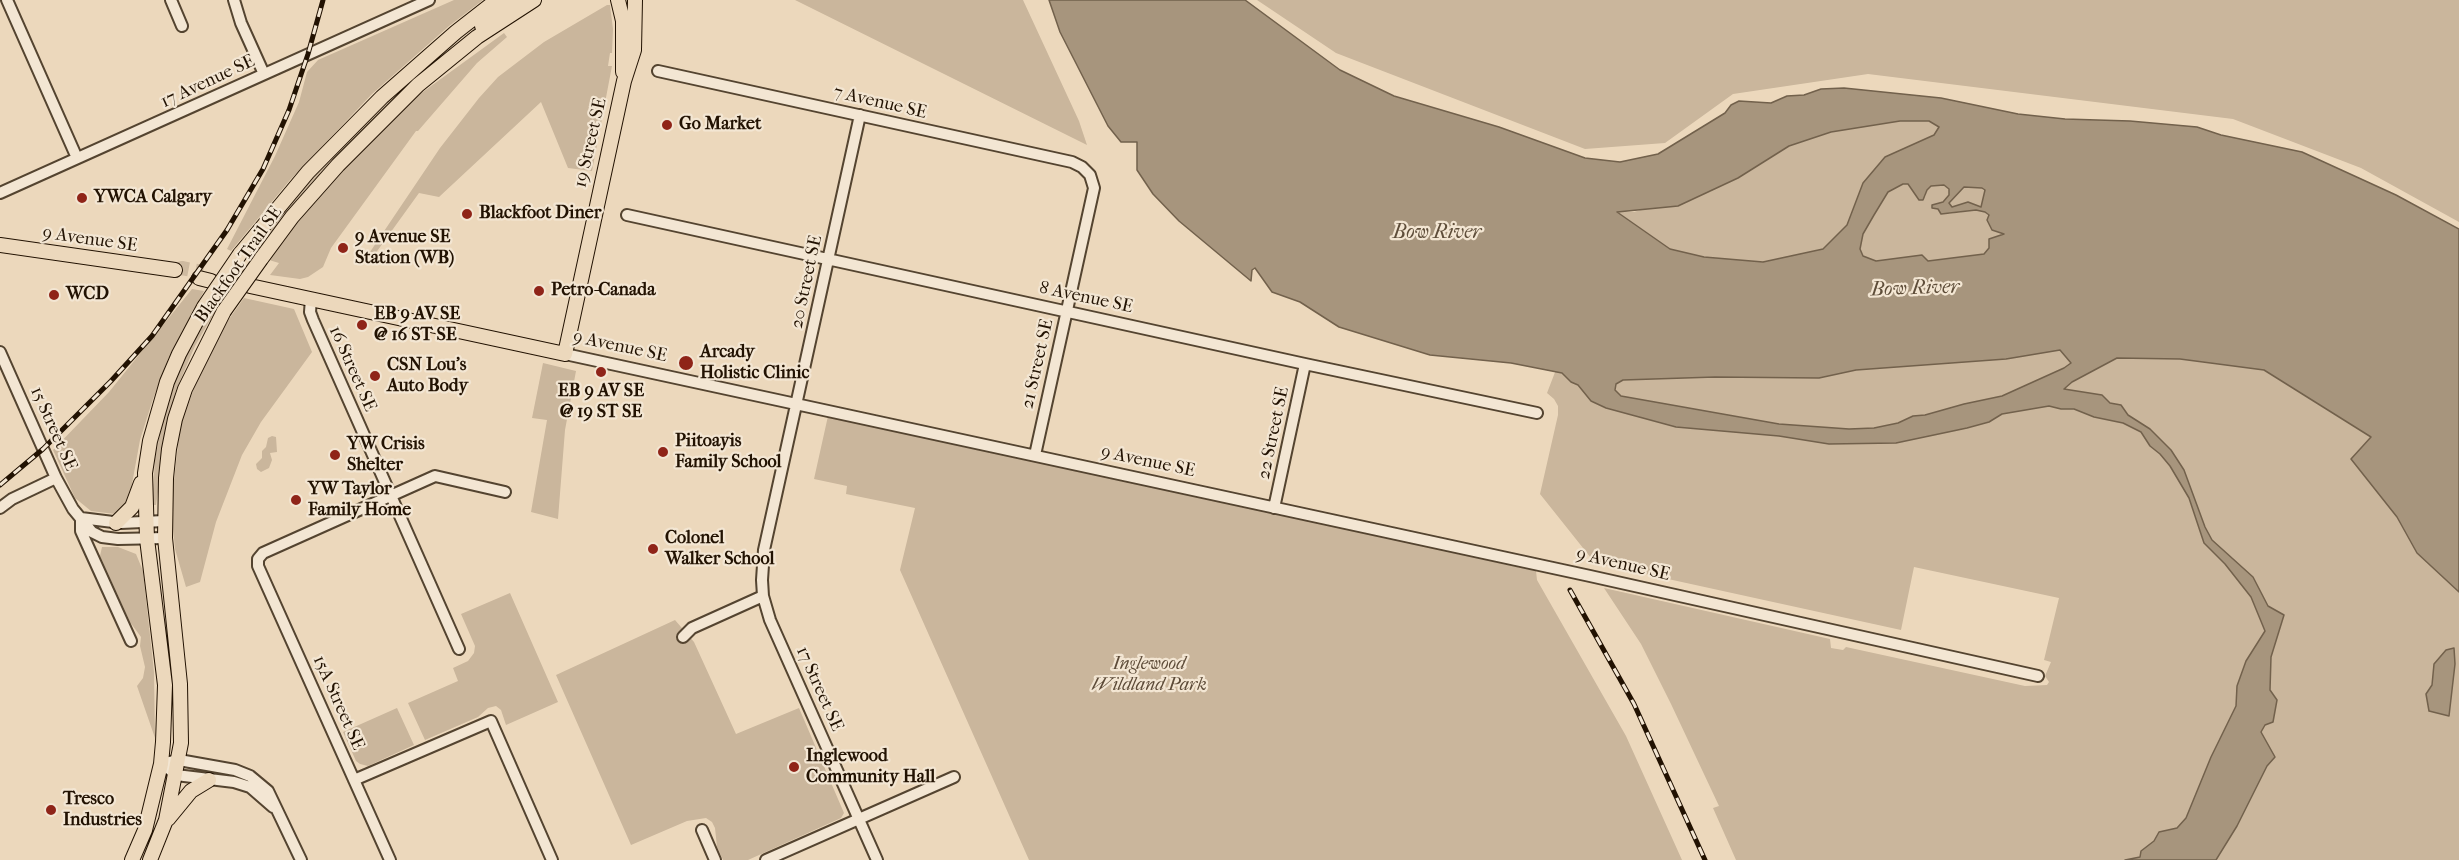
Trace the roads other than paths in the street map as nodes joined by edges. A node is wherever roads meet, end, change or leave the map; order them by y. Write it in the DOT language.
graph roads {
  1 [pos="7,0"];
  2 [pos="171,0"];
  3 [pos="234,0"];
  4 [pos="429,0"];
  5 [pos="497,0"];
  6 [pos="514,0"];
  7 [pos="534,0"];
  8 [pos="618,0"];
  9 [pos="635,0"];
  10 [pos="643,0"];
  11 [pos="182,26"];
  12 [pos="634,50"];
  13 [pos="440,67"];
  14 [pos="658,71"];
  15 [pos="264,74"];
  16 [pos="624,81"];
  17 [pos="860,115"];
  18 [pos="77,159"];
  19 [pos="1090,175"];
  20 [pos="0,194"];
  21 [pos="627,215"];
  22 [pos="0,245"];
  23 [pos="829,260"];
  24 [pos="175,270"];
  25 [pos="250,286"];
  26 [pos="311,299"];
  27 [pos="1067,310"];
  28 [pos="0,352"];
  29 [pos="565,354"];
  30 [pos="1305,364"];
  31 [pos="798,403"];
  32 [pos="1537,413"];
  33 [pos="1035,455"];
  34 [pos="145,473"];
  35 [pos="56,478"];
  36 [pos="504,492"];
  37 [pos="390,495"];
  38 [pos="0,508"];
  39 [pos="1275,508"];
  40 [pos="81,518"];
  41 [pos="164,521"];
  42 [pos="146,522"];
  43 [pos="116,523"];
  44 [pos="147,538"];
  45 [pos="165,538"];
  46 [pos="763,596"];
  47 [pos="683,637"];
  48 [pos="131,641"];
  49 [pos="459,649"];
  50 [pos="2038,676"];
  51 [pos="179,760"];
  52 [pos="161,764"];
  53 [pos="176,775"];
  54 [pos="954,777"];
  55 [pos="209,780"];
  56 [pos="354,780"];
  57 [pos="280,814"];
  58 [pos="859,819"];
  59 [pos="166,820"];
  60 [pos="702,830"];
  61 [pos="132,860"];
  62 [pos="150,860"];
  63 [pos="301,860"];
  64 [pos="390,860"];
  65 [pos="552,860"];
  66 [pos="715,860"];
  67 [pos="766,860"];
  68 [pos="877,860"];
  1 -- 18 [label="street"];
  2 -- 11 [label="street"];
  3 -- 15 [label="street"];
  4 -- 15 [label="street, 17 Avenue SE"];
  5 -- 34 [label="main road, Blackfoot Trail SE, bridge"];
  6 -- 13 [label="main road"];
  7 -- 13 [label="main road, Blackfoot Trail SE"];
  8 -- 16 [label="main road, 19 Street SE"];
  9 -- 12 [label="main road, 19 Street SE"];
  10 -- 12 [label="main road"];
  12 -- 16 [label="main road, 19 Street SE"];
  13 -- 41 [label="main road, Blackfoot Trail SE, bridge"];
  14 -- 17 [label="street, 7 Avenue SE"];
  15 -- 18 [label="street, 17 Avenue SE"];
  16 -- 29 [label="main road, 19 Street SE"];
  17 -- 19 [label="street, 7 Avenue SE"];
  17 -- 23 [label="street, 20 Street SE"];
  18 -- 20 [label="street, 17 Avenue SE"];
  19 -- 27 [label="street, 21 Street SE"];
  21 -- 23 [label="street, 8 Avenue SE"];
  22 -- 24 [label="main road, 9 Avenue SE"];
  23 -- 27 [label="street, 8 Avenue SE"];
  23 -- 31 [label="street, 20 Street SE"];
  25 -- 26 [label="main road, 9 Avenue SE"];
  26 -- 29 [label="main road, 9 Avenue SE"];
  26 -- 37 [label="street, 16 Street SE"];
  27 -- 30 [label="street, 8 Avenue SE"];
  27 -- 33 [label="street, 21 Street SE"];
  28 -- 35 [label="street, 15 Street SE"];
  29 -- 31 [label="street, 9 Avenue SE"];
  30 -- 32 [label="street, 8 Avenue SE"];
  30 -- 39 [label="street, 22 Street SE"];
  31 -- 33 [label="street, 9 Avenue SE"];
  31 -- 46 [label="street, 20 Street SE"];
  33 -- 39 [label="street, 9 Avenue SE"];
  34 -- 42 [label="main road, Blackfoot Trail SE"];
  34 -- 43 [label="main road"];
  35 -- 38 [label="street"];
  35 -- 40 [label="street, 15 Street SE"];
  36 -- 37 [label="street"];
  37 -- 49 [label="street, 16 Street SE"];
  37 -- 56 [label="street, 15A Street SE"];
  39 -- 50 [label="street, 9 Avenue SE"];
  40 -- 43 [label="street"];
  40 -- 44 [label="street, 15 Street SE"];
  40 -- 48 [label="street, 15 Street SE"];
  41 -- 42 [label="street"];
  41 -- 45 [label="main road, Blackfoot Trail SE"];
  42 -- 43 [label="street"];
  42 -- 44 [label="main road, Blackfoot Trail SE"];
  44 -- 45 [label="street, 15 Street SE"];
  44 -- 52 [label="main road, Blackfoot Trail SE"];
  45 -- 51 [label="main road, Blackfoot Trail SE"];
  46 -- 47 [label="street"];
  46 -- 58 [label="street, 17 Street SE"];
  51 -- 52 [label="street"];
  51 -- 53 [label="main road, Blackfoot Trail SE"];
  51 -- 57 [label="street"];
  52 -- 53 [label="street"];
  52 -- 61 [label="main road, Blackfoot Trail SE"];
  53 -- 55 [label="street"];
  53 -- 59 [label="main road, Blackfoot Trail SE"];
  54 -- 58 [label="street"];
  55 -- 57 [label="street"];
  55 -- 59 [label="main road"];
  56 -- 64 [label="street, 15A Street SE"];
  56 -- 65 [label="street"];
  57 -- 63 [label="street"];
  58 -- 67 [label="street"];
  58 -- 68 [label="street, 17 Street SE"];
  59 -- 62 [label="main road, Blackfoot Trail SE"];
  60 -- 66 [label="street"];
}
